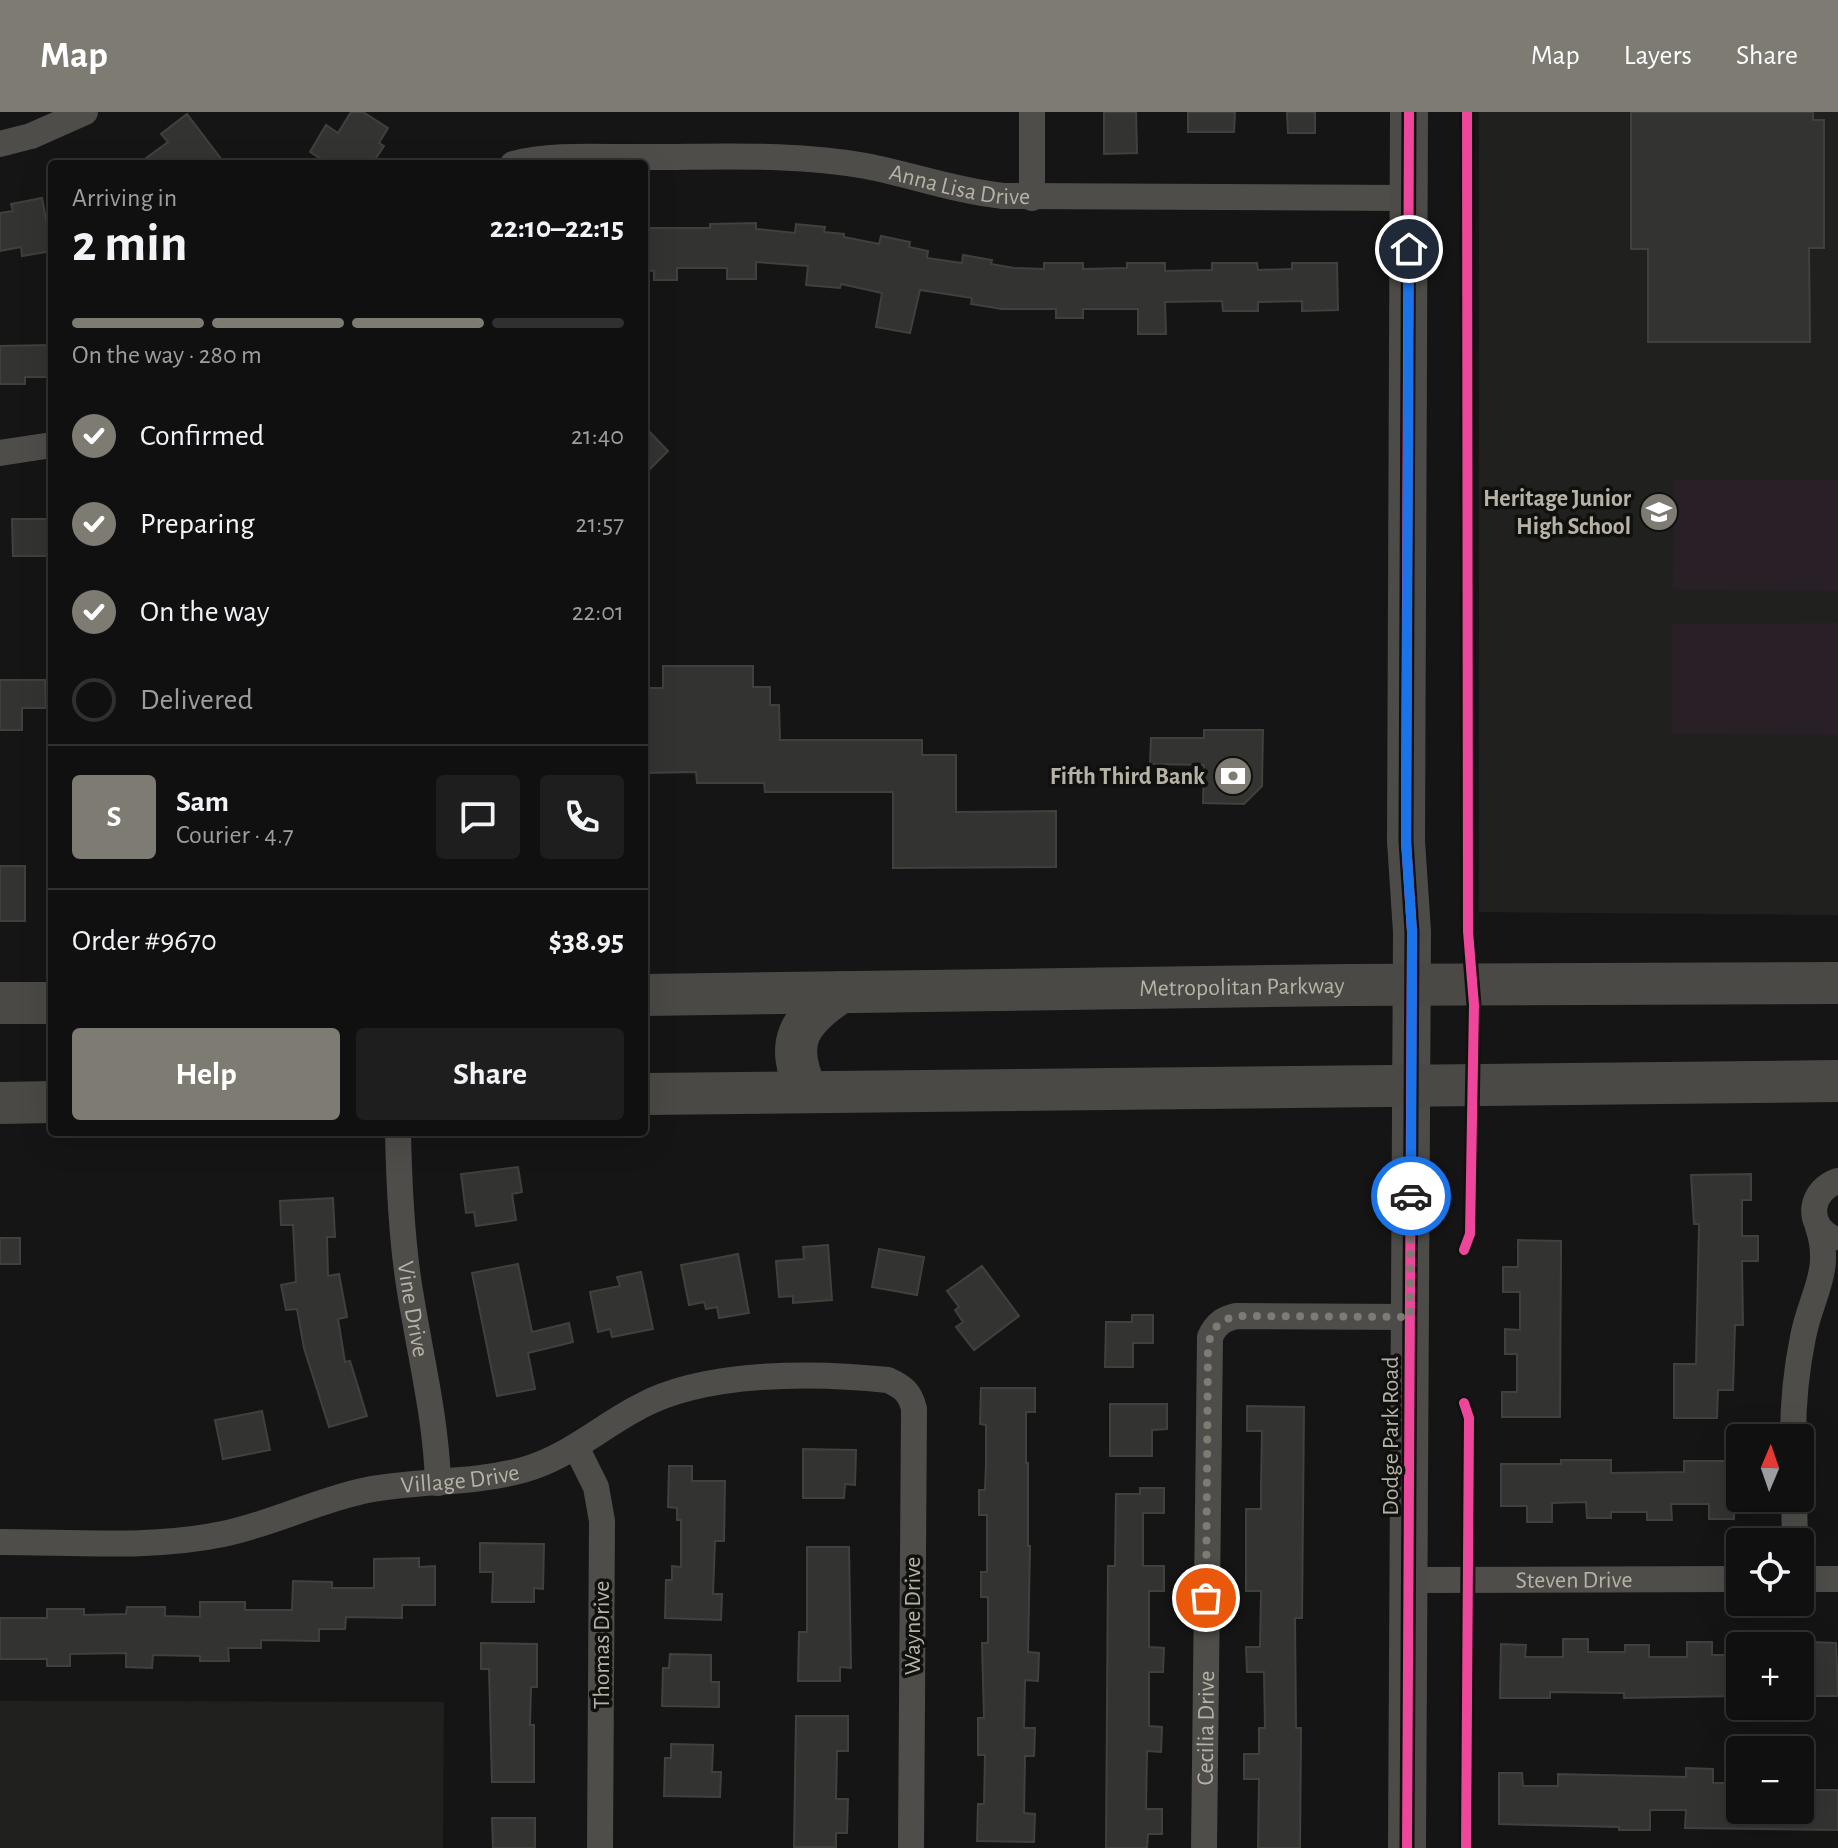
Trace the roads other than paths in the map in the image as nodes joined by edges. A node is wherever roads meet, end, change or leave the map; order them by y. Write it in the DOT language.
graph roads {
  1 [pos="85,112"];
  2 [pos="1032,112"];
  3 [pos="1409,112"];
  4 [pos="0,144"];
  5 [pos="529,160"];
  6 [pos="1032,198"];
  7 [pos="1409,198"];
  8 [pos="48,446"];
  9 [pos="0,453"];
  10 [pos="1838,983"];
  11 [pos="1411,985"];
  12 [pos="841,992"];
  13 [pos="648,995"];
  14 [pos="0,1003"];
  15 [pos="48,1003"];
  16 [pos="1838,1081"];
  17 [pos="1411,1085"];
  18 [pos="807,1092"];
  19 [pos="648,1094"];
  20 [pos="48,1102"];
  21 [pos="0,1103"];
  22 [pos="398,1136"];
  23 [pos="1838,1181"];
  24 [pos="1828,1234"];
  25 [pos="1831,1259"];
  26 [pos="1410,1317"];
  27 [pos="903,1387"];
  28 [pos="1794,1424"];
  29 [pos="576,1447"];
  30 [pos="438,1483"];
  31 [pos="0,1542"];
  32 [pos="1726,1579"];
  33 [pos="1814,1579"];
  34 [pos="1838,1579"];
  35 [pos="1408,1580"];
  36 [pos="600,1848"];
  37 [pos="911,1848"];
  38 [pos="1204,1848"];
  39 [pos="1407,1848"];
  1 -- 4 [label="street"];
  2 -- 6 [label="street"];
  3 -- 7 [label="street, Dodge Park Road"];
  5 -- 6 [label="street, Anna Lisa Drive"];
  6 -- 7 [label="street, Anna Lisa Drive"];
  7 -- 11 [label="street, Dodge Park Road"];
  8 -- 9 [label="street"];
  10 -- 11 [label="main road, Metropolitan Parkway"];
  11 -- 12 [label="main road, Metropolitan Parkway"];
  11 -- 17 [label="street, Dodge Park Road"];
  12 -- 13 [label="main road, Metropolitan Parkway"];
  12 -- 18 [label="main road"];
  14 -- 15 [label="main road"];
  16 -- 17 [label="main road"];
  17 -- 18 [label="main road"];
  17 -- 26 [label="street, Dodge Park Road"];
  18 -- 19 [label="main road"];
  20 -- 21 [label="main road"];
  22 -- 30 [label="street, Vine Drive"];
  23 -- 24 [label="street"];
  24 -- 25 [label="street"];
  25 -- 28 [label="street"];
  26 -- 35 [label="street, Dodge Park Road"];
  26 -- 38 [label="street, Cecilia Drive"];
  27 -- 29 [label="street, Village Drive"];
  27 -- 37 [label="street, Wayne Drive"];
  29 -- 30 [label="street, Village Drive"];
  29 -- 36 [label="street, Thomas Drive"];
  30 -- 31 [label="street, Village Drive"];
  32 -- 35 [label="street, Steven Drive"];
  33 -- 34 [label="street"];
  35 -- 39 [label="street, Dodge Park Road"];
}
